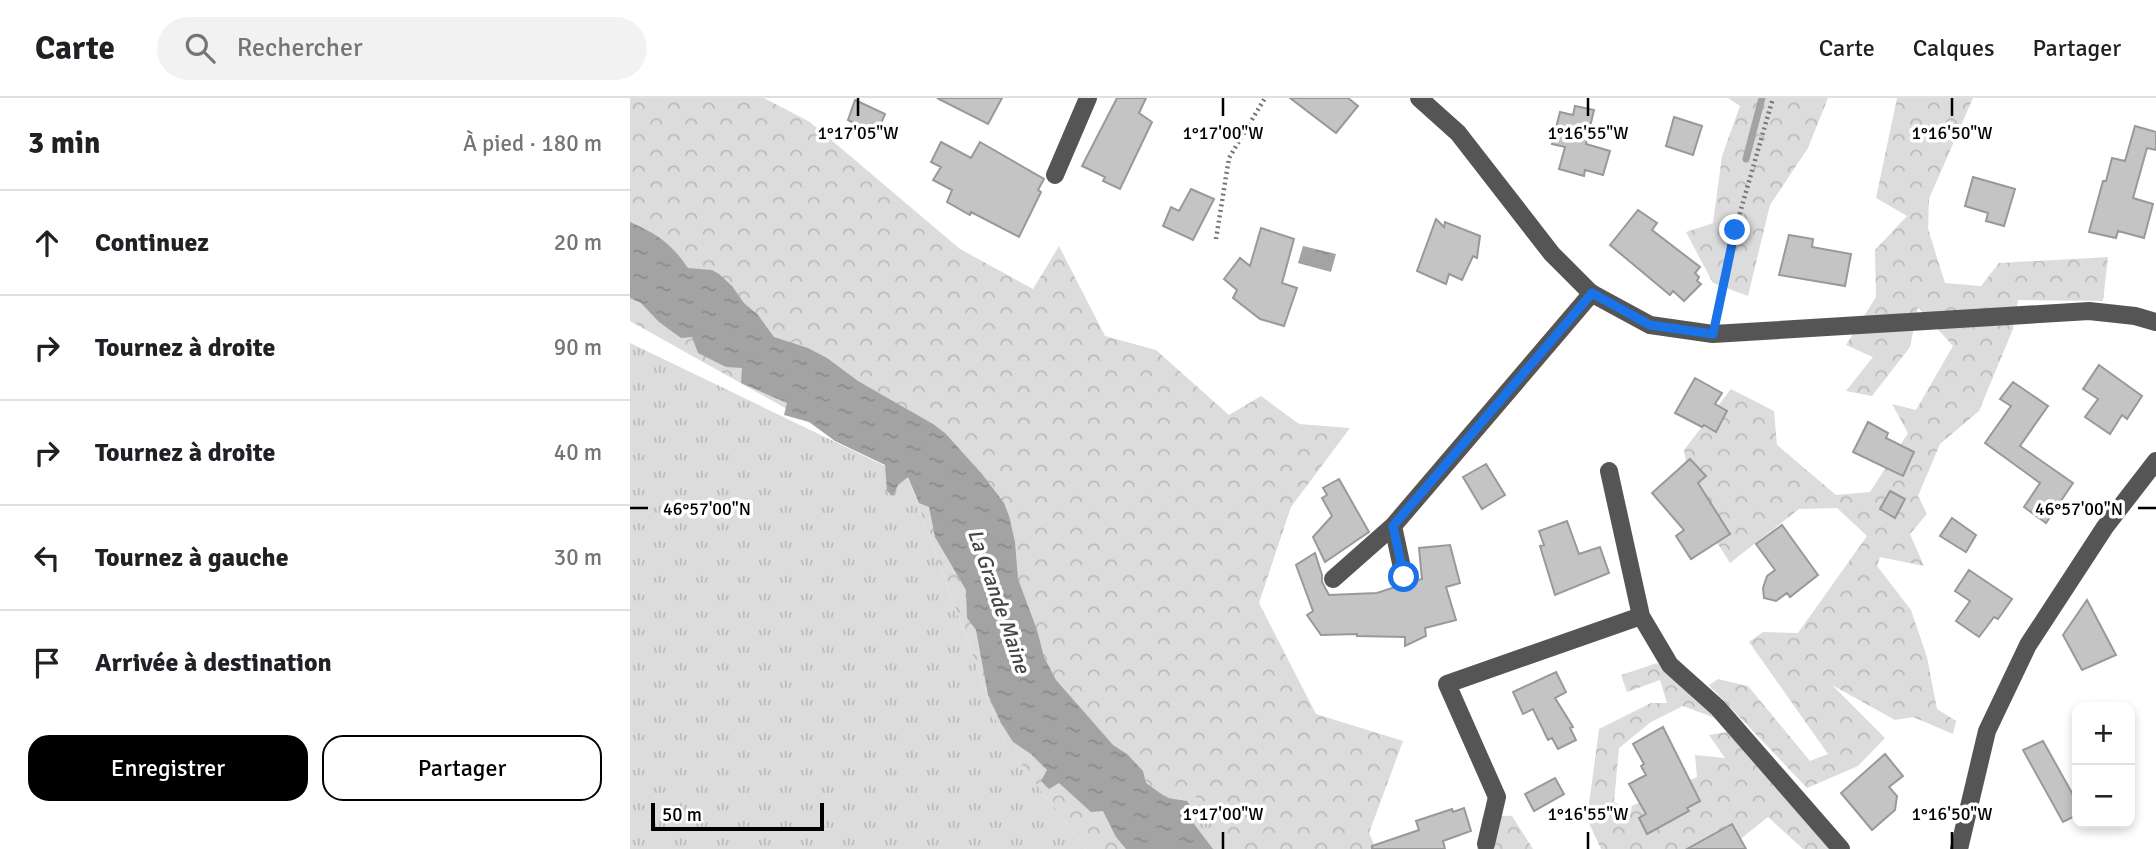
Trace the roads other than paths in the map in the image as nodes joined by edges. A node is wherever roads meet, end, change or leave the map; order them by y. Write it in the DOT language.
graph roads {
  1 [pos="1088,98"];
  2 [pos="1419,98"];
  3 [pos="1055,175"];
  4 [pos="1592,293"];
  5 [pos="2156,322"];
  6 [pos="2156,461"];
  7 [pos="1609,471"];
  8 [pos="1393,526"];
  9 [pos="1404,577"];
  10 [pos="1333,579"];
  11 [pos="1641,616"];
  12 [pos="1486,844"];
  13 [pos="1841,849"];
  14 [pos="1959,849"];
  1 -- 3 [label="street"];
  2 -- 4 [label="street"];
  4 -- 5 [label="street"];
  4 -- 8 [label="street"];
  6 -- 14 [label="street"];
  7 -- 11 [label="street"];
  8 -- 9 [label="street"];
  8 -- 10 [label="street"];
  11 -- 12 [label="street"];
  11 -- 13 [label="street"];
}
